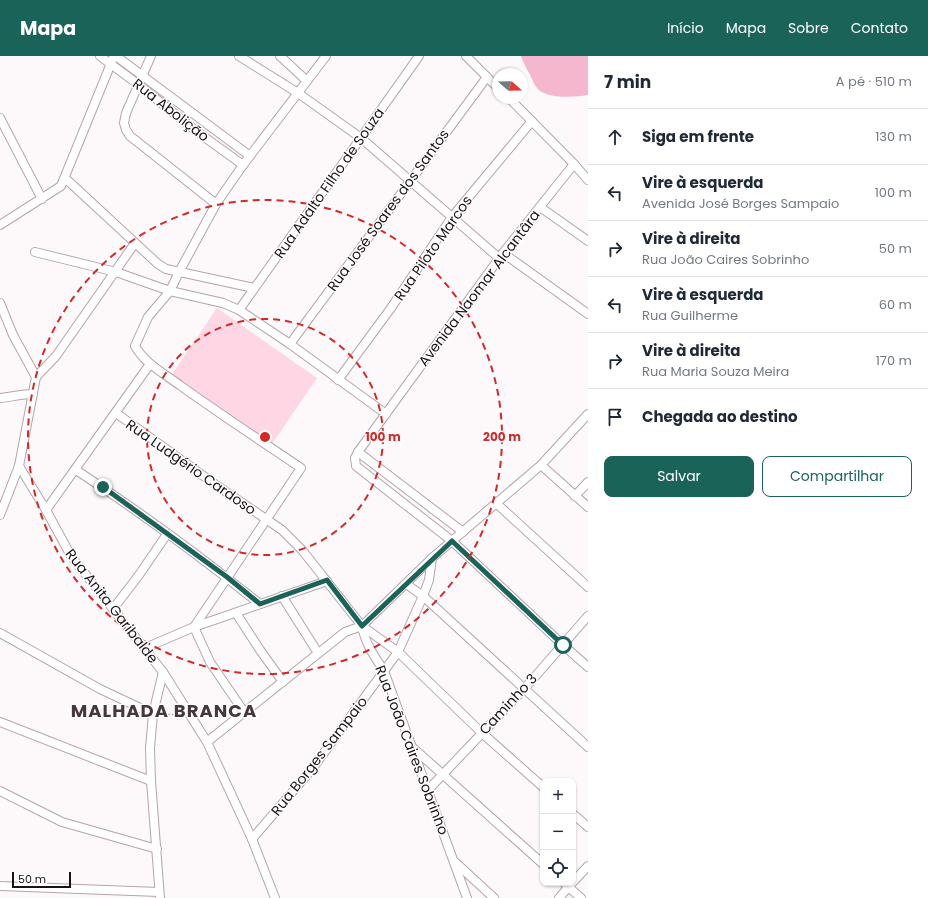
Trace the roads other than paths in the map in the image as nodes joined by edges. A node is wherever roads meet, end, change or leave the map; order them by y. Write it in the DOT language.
graph roads {
  1 [pos="100,56"];
  2 [pos="151,56"];
  3 [pos="239,56"];
  4 [pos="280,56"];
  5 [pos="326,56"];
  6 [pos="419,56"];
  7 [pos="466,56"];
  8 [pos="113,59"];
  9 [pos="144,76"];
  10 [pos="487,77"];
  11 [pos="308,81"];
  12 [pos="492,82"];
  13 [pos="139,85"];
  14 [pos="298,93"];
  15 [pos="515,104"];
  16 [pos="0,118"];
  17 [pos="532,121"];
  18 [pos="361,138"];
  19 [pos="250,156"];
  20 [pos="574,164"];
  21 [pos="242,165"];
  22 [pos="65,178"];
  23 [pos="588,180"];
  24 [pos="410,181"];
  25 [pos="42,199"];
  26 [pos="216,204"];
  27 [pos="540,206"];
  28 [pos="452,217"];
  29 [pos="0,222"];
  30 [pos="588,241"];
  31 [pos="135,244"];
  32 [pos="35,252"];
  33 [pos="501,256"];
  34 [pos="116,272"];
  35 [pos="179,272"];
  36 [pos="254,288"];
  37 [pos="170,291"];
  38 [pos="0,303"];
  39 [pos="239,310"];
  40 [pos="588,314"];
  41 [pos="290,344"];
  42 [pos="150,364"];
  43 [pos="36,377"];
  44 [pos="338,380"];
  45 [pos="33,394"];
  46 [pos="0,398"];
  47 [pos="116,414"];
  48 [pos="386,414"];
  49 [pos="588,414"];
  50 [pos="358,452"];
  51 [pos="541,465"];
  52 [pos="19,466"];
  53 [pos="76,470"];
  54 [pos="588,482"];
  55 [pos="575,496"];
  56 [pos="496,504"];
  57 [pos="588,507"];
  58 [pos="46,510"];
  59 [pos="0,515"];
  60 [pos="267,520"];
  61 [pos="463,532"];
  62 [pos="167,534"];
  63 [pos="452,541"];
  64 [pos="432,558"];
  65 [pos="227,577"];
  66 [pos="327,580"];
  67 [pos="406,584"];
  68 [pos="588,587"];
  69 [pos="282,596"];
  70 [pos="423,596"];
  71 [pos="260,604"];
  72 [pos="113,609"];
  73 [pos="236,613"];
  74 [pos="588,616"];
  75 [pos="362,626"];
  76 [pos="194,627"];
  77 [pos="0,633"];
  78 [pos="563,645"];
  79 [pos="145,648"];
  80 [pos="398,652"];
  81 [pos="318,653"];
  82 [pos="588,666"];
  83 [pos="384,671"];
  84 [pos="163,672"];
  85 [pos="283,682"];
  86 [pos="525,688"];
  87 [pos="244,712"];
  88 [pos="153,714"];
  89 [pos="0,722"];
  90 [pos="482,732"];
  91 [pos="207,742"];
  92 [pos="410,745"];
  93 [pos="588,747"];
  94 [pos="443,774"];
  95 [pos="151,781"];
  96 [pos="540,784"];
  97 [pos="0,791"];
  98 [pos="427,791"];
  99 [pos="576,817"];
  100 [pos="588,827"];
  101 [pos="252,839"];
  102 [pos="157,849"];
  103 [pos="540,861"];
  104 [pos="456,863"];
  105 [pos="588,866"];
  106 [pos="576,877"];
  107 [pos="0,886"];
  108 [pos="568,886"];
  109 [pos="571,886"];
  110 [pos="160,895"];
  111 [pos="275,898"];
  112 [pos="467,898"];
  113 [pos="494,898"];
  114 [pos="559,898"];
  115 [pos="581,898"];
  1 -- 8 [label="street, Rua Abolição"];
  2 -- 9 [label="street"];
  3 -- 14 [label="street"];
  4 -- 11 [label="street"];
  5 -- 11 [label="street"];
  6 -- 18 [label="street, Rua Adalto Filho de Souza"];
  7 -- 10 [label="street"];
  8 -- 9 [label="street, Rua Abolição"];
  8 -- 13 [label="street, Rua Abolição"];
  8 -- 22 [label="street"];
  9 -- 13 [label="street"];
  9 -- 19 [label="street, Rua Abolição"];
  10 -- 12 [label="street"];
  10 -- 24 [label="street, Rua José Soares dos Santos"];
  11 -- 14 [label="street"];
  13 -- 21 [label="street, Rua Abolição"];
  13 -- 26 [label="street"];
  14 -- 18 [label="street"];
  14 -- 19 [label="street"];
  15 -- 17 [label="street"];
  16 -- 25 [label="street"];
  17 -- 20 [label="street"];
  17 -- 28 [label="street, Rua Piloto Marcos"];
  18 -- 24 [label="street"];
  18 -- 36 [label="street, Rua Adalto Filho de Souza"];
  19 -- 21 [label="street"];
  20 -- 23 [label="street"];
  20 -- 27 [label="street, Avenida Naomar Alcantâra"];
  21 -- 26 [label="street"];
  22 -- 25 [label="street"];
  22 -- 31 [label="street"];
  24 -- 28 [label="street"];
  24 -- 41 [label="street, Rua José Soares dos Santos"];
  25 -- 29 [label="street"];
  26 -- 35 [label="street"];
  27 -- 30 [label="street"];
  27 -- 33 [label="street, Avenida Naomar Alcantâra"];
  28 -- 33 [label="street"];
  28 -- 44 [label="street, Rua Piloto Marcos"];
  31 -- 34 [label="street"];
  31 -- 35 [label="street"];
  32 -- 34 [label="street"];
  33 -- 40 [label="street"];
  33 -- 48 [label="street, Avenida Naomar Alcantâra"];
  34 -- 37 [label="street"];
  34 -- 43 [label="street"];
  35 -- 36 [label="street"];
  35 -- 37 [label="street"];
  36 -- 39 [label="street, Rua Adalto Filho de Souza"];
  37 -- 39 [label="street"];
  37 -- 42 [label="street"];
  38 -- 43 [label="street"];
  39 -- 41 [label="street"];
  41 -- 44 [label="street"];
  42 -- 47 [label="street"];
  42 -- 60 [label="street"];
  43 -- 45 [label="street"];
  44 -- 48 [label="street"];
  45 -- 46 [label="street"];
  45 -- 52 [label="street"];
  47 -- 53 [label="street"];
  47 -- 60 [label="street, Rua Ludgério Cardoso"];
  48 -- 50 [label="street, Avenida Naomar Alcantâra"];
  49 -- 51 [label="street"];
  50 -- 61 [label="street"];
  50 -- 63 [label="street"];
  51 -- 55 [label="street"];
  51 -- 56 [label="street"];
  52 -- 58 [label="street, Rua Anita Garibalde"];
  52 -- 59 [label="street"];
  53 -- 58 [label="street"];
  53 -- 62 [label="street"];
  54 -- 55 [label="street"];
  55 -- 57 [label="street"];
  56 -- 61 [label="street"];
  56 -- 68 [label="street"];
  58 -- 72 [label="street, Rua Anita Garibalde"];
  60 -- 65 [label="street"];
  60 -- 66 [label="street, Rua João Caires Sobrinho"];
  61 -- 63 [label="street"];
  62 -- 65 [label="street"];
  62 -- 72 [label="street"];
  63 -- 64 [label="street"];
  63 -- 78 [label="street"];
  64 -- 67 [label="street"];
  64 -- 70 [label="street, Rua Borges Sampaio"];
  65 -- 71 [label="street"];
  65 -- 76 [label="street"];
  66 -- 69 [label="street"];
  66 -- 75 [label="street, Rua João Caires Sobrinho"];
  67 -- 70 [label="street"];
  67 -- 75 [label="street"];
  69 -- 71 [label="street"];
  69 -- 81 [label="street"];
  70 -- 80 [label="street, Rua Borges Sampaio"];
  70 -- 86 [label="street"];
  71 -- 73 [label="street"];
  72 -- 79 [label="street, Rua Anita Garibalde"];
  73 -- 76 [label="street"];
  73 -- 85 [label="street"];
  74 -- 78 [label="street, Caminho 3"];
  75 -- 80 [label="street"];
  75 -- 81 [label="street"];
  75 -- 83 [label="street, Rua João Caires Sobrinho"];
  76 -- 79 [label="street"];
  76 -- 87 [label="street"];
  77 -- 88 [label="street"];
  78 -- 82 [label="street"];
  78 -- 86 [label="street, Caminho 3"];
  79 -- 84 [label="street, Rua Anita Garibalde"];
  80 -- 83 [label="street, Rua Borges Sampaio"];
  80 -- 90 [label="street"];
  81 -- 85 [label="street"];
  83 -- 92 [label="street, Rua João Caires Sobrinho"];
  83 -- 101 [label="street, Rua Borges Sampaio"];
  84 -- 88 [label="street, Rua Anita Garibalde"];
  84 -- 91 [label="street"];
  85 -- 87 [label="street"];
  86 -- 90 [label="street, Caminho 3"];
  86 -- 93 [label="street"];
  87 -- 91 [label="street"];
  88 -- 95 [label="street, Rua Anita Garibalde"];
  89 -- 95 [label="street"];
  90 -- 94 [label="street, Caminho 3"];
  90 -- 96 [label="street"];
  91 -- 101 [label="street"];
  92 -- 94 [label="street"];
  92 -- 98 [label="street, Rua João Caires Sobrinho"];
  94 -- 98 [label="street, Caminho 3"];
  94 -- 103 [label="street"];
  95 -- 102 [label="street, Rua Anita Garibalde"];
  97 -- 102 [label="street"];
  98 -- 104 [label="street, Rua João Caires Sobrinho"];
  99 -- 100 [label="street"];
  101 -- 111 [label="street"];
  102 -- 110 [label="street, Rua Anita Garibalde"];
  104 -- 112 [label="street, Rua João Caires Sobrinho"];
  104 -- 113 [label="street"];
  105 -- 106 [label="street"];
  107 -- 110 [label="street"];
  108 -- 114 [label="street"];
  109 -- 115 [label="street"];
}
